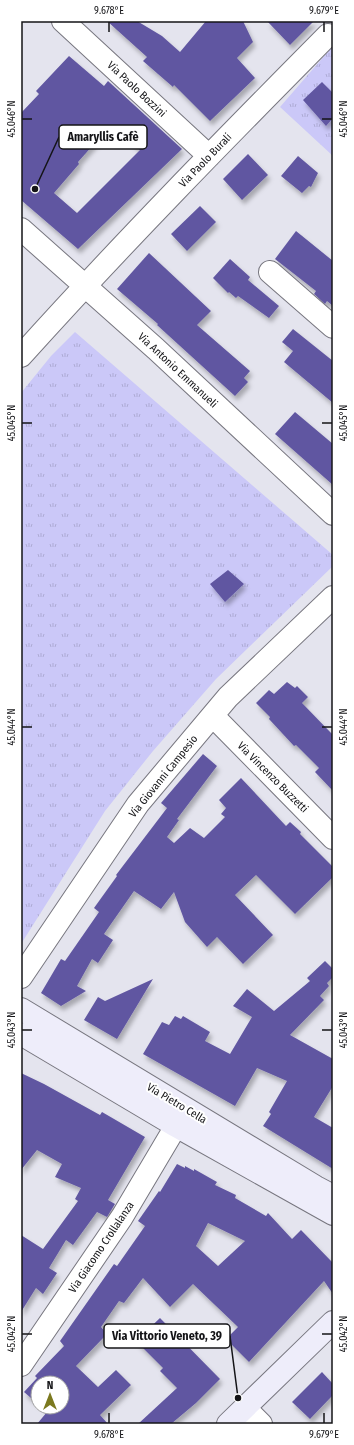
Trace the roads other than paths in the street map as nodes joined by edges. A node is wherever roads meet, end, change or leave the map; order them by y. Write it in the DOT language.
graph roads {
  1 [pos="64,22"];
  2 [pos="328,35"];
  3 [pos="209,156"];
  4 [pos="21,229"];
  5 [pos="270,272"];
  6 [pos="84,285"];
  7 [pos="333,328"];
  8 [pos="21,356"];
  9 [pos="333,514"];
  10 [pos="333,598"];
  11 [pos="213,716"];
  12 [pos="333,838"];
  13 [pos="21,977"];
  14 [pos="21,1009"];
  15 [pos="21,1034"];
  16 [pos="176,1126"];
  17 [pos="333,1196"];
  18 [pos="333,1214"];
  19 [pos="333,1322"];
  20 [pos="21,1365"];
  21 [pos="245,1408"];
  22 [pos="228,1424"];
  23 [pos="262,1424"];
  1 -- 3 [label="street, Via Paolo Bozzini"];
  2 -- 3 [label="street, Via Paolo Burali"];
  3 -- 6 [label="street, Via Paolo Burali"];
  4 -- 6 [label="street, Via Antonio Emmanueli"];
  5 -- 7 [label="street"];
  6 -- 8 [label="street, Via Paolo Burali"];
  6 -- 9 [label="street, Via Antonio Emmanueli"];
  10 -- 11 [label="street, Via Giovanni Campesio"];
  11 -- 12 [label="street, Via Vincenzo Buzzetti"];
  11 -- 13 [label="street, Via Giovanni Campesio"];
  14 -- 17 [label="main road, Via Pietro Cella"];
  15 -- 16 [label="main road, Via Pietro Cella"];
  16 -- 18 [label="main road, Via Pietro Cella"];
  16 -- 20 [label="street, Via Giacomo Crollalanza"];
  19 -- 21 [label="main road"];
  21 -- 22 [label="main road"];
  21 -- 23 [label="street"];
}
